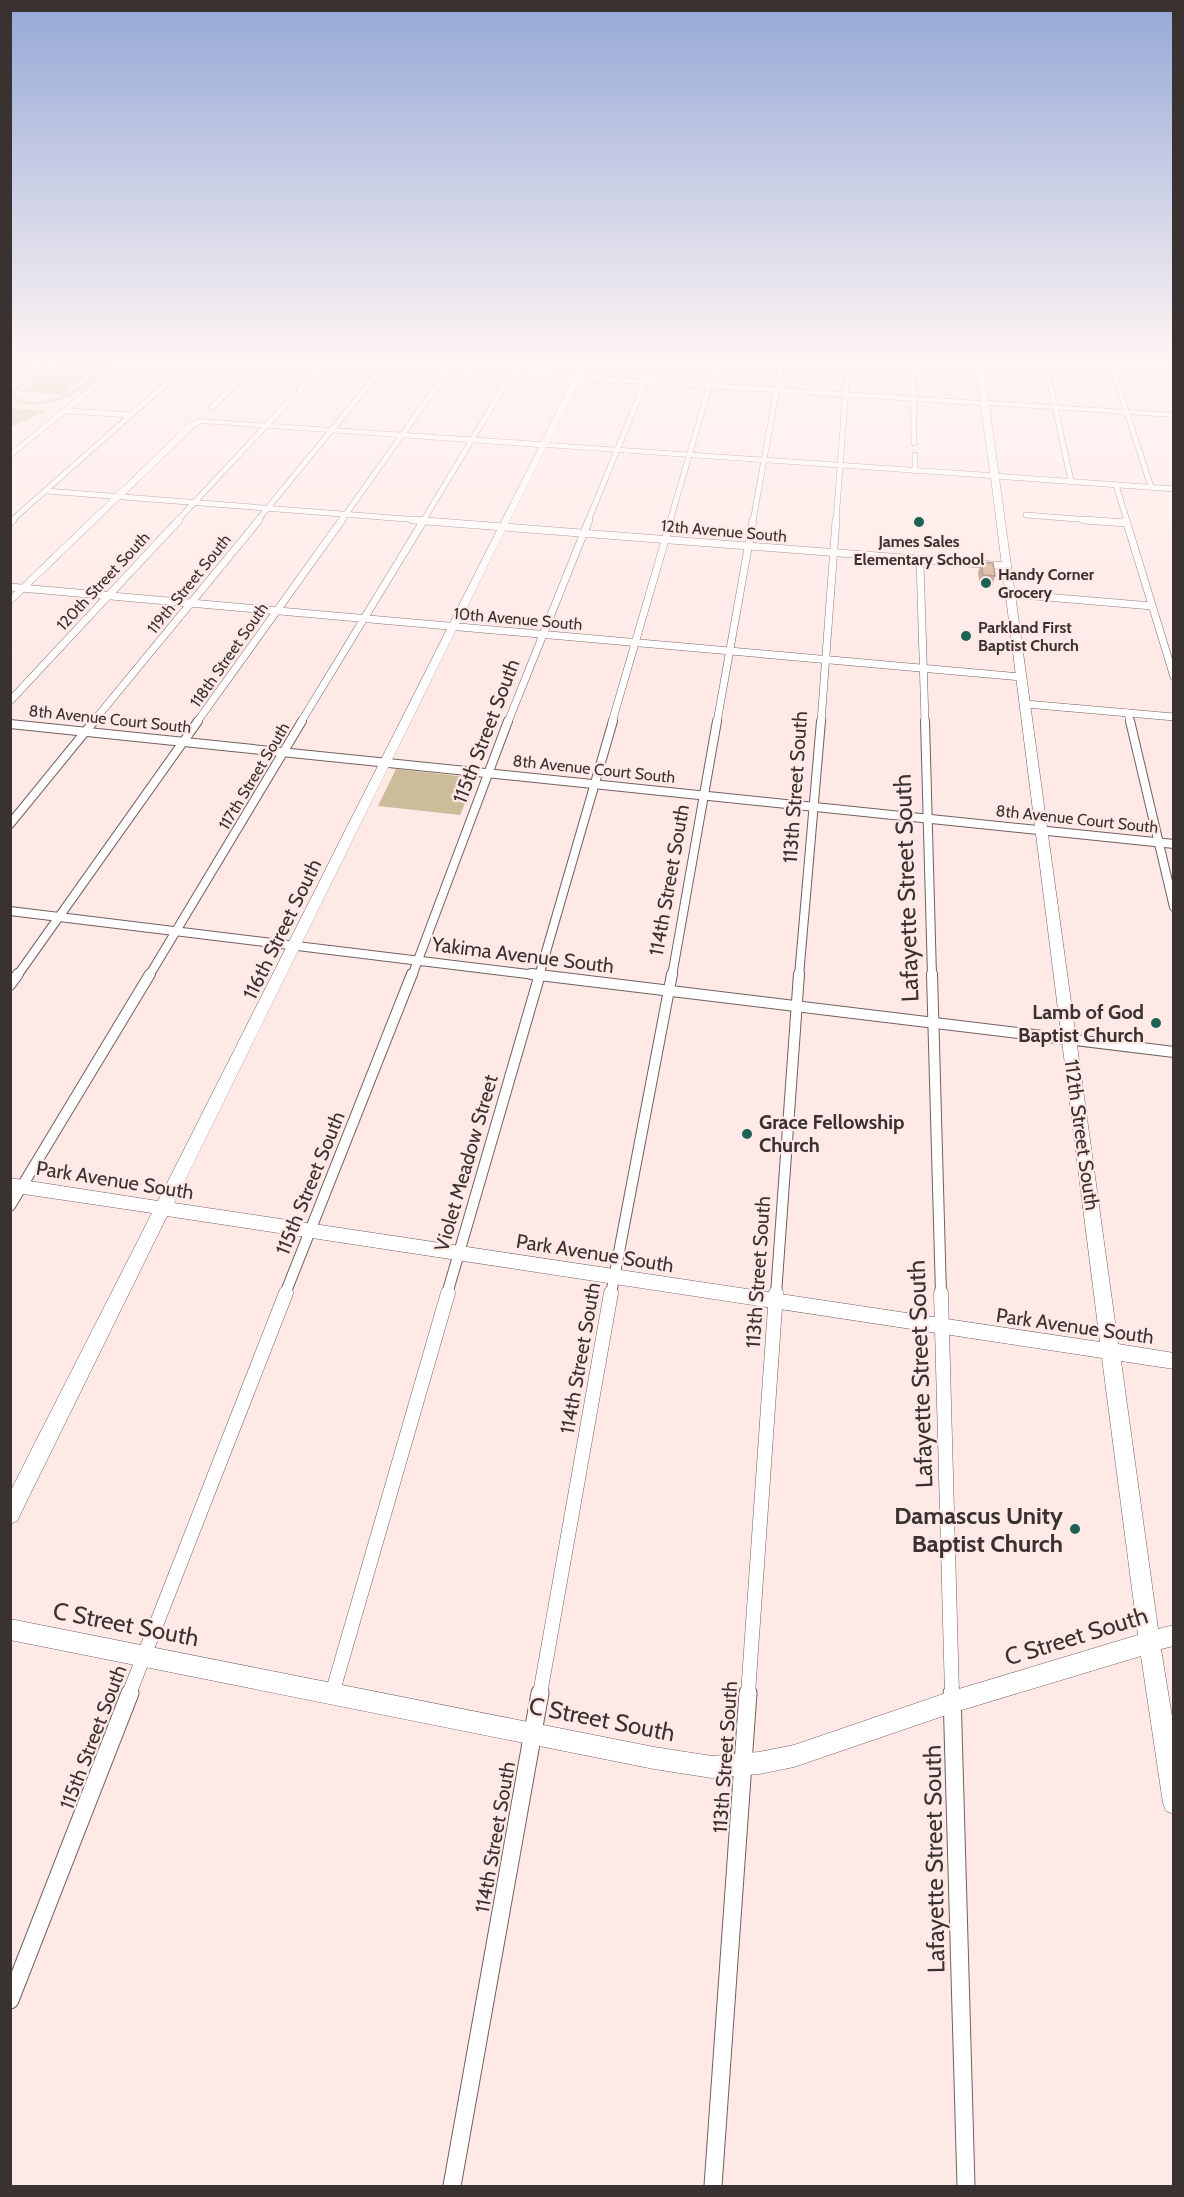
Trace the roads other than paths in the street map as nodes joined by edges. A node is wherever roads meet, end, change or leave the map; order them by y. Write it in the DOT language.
graph roads {
  1 [pos="78,463"];
  2 [pos="154,463"];
  3 [pos="231,463"];
  4 [pos="306,463"];
  5 [pos="384,463"];
  6 [pos="459,463"];
  7 [pos="535,463"];
  8 [pos="611,463"];
  9 [pos="688,463"];
  10 [pos="766,463"];
  11 [pos="797,463"];
  12 [pos="840,463"];
  13 [pos="915,463"];
  14 [pos="993,463"];
  15 [pos="1067,463"];
  16 [pos="1143,463"];
  17 [pos="840,466"];
  18 [pos="915,471"];
  19 [pos="995,476"];
  20 [pos="1071,481"];
  21 [pos="1116,484"];
  22 [pos="1150,487"];
  23 [pos="1173,489"];
  24 [pos="46,491"];
  25 [pos="120,496"];
  26 [pos="193,502"];
  27 [pos="268,508"];
  28 [pos="347,514"];
  29 [pos="1026,515"];
  30 [pos="425,520"];
  31 [pos="10,522"];
  32 [pos="1126,523"];
  33 [pos="504,527"];
  34 [pos="584,533"];
  35 [pos="665,539"];
  36 [pos="750,546"];
  37 [pos="834,553"];
  38 [pos="920,560"];
  39 [pos="1006,566"];
  40 [pos="10,587"];
  41 [pos="25,588"];
  42 [pos="1010,594"];
  43 [pos="108,596"];
  44 [pos="10,602"];
  45 [pos="191,603"];
  46 [pos="1152,606"];
  47 [pos="277,611"];
  48 [pos="366,619"];
  49 [pos="454,627"];
  50 [pos="542,635"];
  51 [pos="635,643"];
  52 [pos="730,651"];
  53 [pos="824,660"];
  54 [pos="922,668"];
  55 [pos="1022,677"];
  56 [pos="1173,677"];
  57 [pos="10,701"];
  58 [pos="1026,704"];
  59 [pos="1128,713"];
  60 [pos="1173,717"];
  61 [pos="10,724"];
  62 [pos="86,732"];
  63 [pos="184,742"];
  64 [pos="285,752"];
  65 [pos="386,763"];
  66 [pos="489,774"];
  67 [pos="595,784"];
  68 [pos="704,796"];
  69 [pos="815,807"];
  70 [pos="926,819"];
  71 [pos="10,824"];
  72 [pos="1042,831"];
  73 [pos="1157,843"];
  74 [pos="1173,844"];
  75 [pos="1173,907"];
  76 [pos="10,910"];
  77 [pos="60,916"];
  78 [pos="177,931"];
  79 [pos="296,945"];
  80 [pos="418,960"];
  81 [pos="540,975"];
  82 [pos="10,985"];
  83 [pos="669,991"];
  84 [pos="796,1006"];
  85 [pos="932,1023"];
  86 [pos="1068,1039"];
  87 [pos="1173,1052"];
  88 [pos="16,1186"];
  89 [pos="10,1206"];
  90 [pos="163,1208"];
  91 [pos="310,1231"];
  92 [pos="459,1253"];
  93 [pos="614,1277"];
  94 [pos="775,1302"];
  95 [pos="941,1327"];
  96 [pos="1111,1353"];
  97 [pos="1173,1361"];
  98 [pos="10,1514"];
  99 [pos="10,1629"];
  100 [pos="1173,1635"];
  101 [pos="1149,1642"];
  102 [pos="145,1655"];
  103 [pos="332,1694"];
  104 [pos="952,1702"];
  105 [pos="533,1733"];
  106 [pos="745,1764"];
  107 [pos="1173,1803"];
  108 [pos="10,2000"];
  109 [pos="452,2187"];
  110 [pos="713,2187"];
  111 [pos="966,2187"];
  1 -- 24 [label="street"];
  2 -- 25 [label="street"];
  3 -- 26 [label="street, 120th Street South"];
  4 -- 27 [label="street, 119th Street South"];
  5 -- 28 [label="street, 118th Street South"];
  6 -- 30 [label="street, 117th Street South"];
  7 -- 33 [label="street, 116th Street South"];
  8 -- 34 [label="street, 115th Street South"];
  9 -- 35 [label="street, Violet Meadow Street"];
  10 -- 36 [label="street, 114th Street South"];
  11 -- 17 [label="street"];
  12 -- 17 [label="street, 113th Street South"];
  13 -- 18 [label="street"];
  14 -- 19 [label="street, 112th Street South"];
  15 -- 20 [label="street"];
  16 -- 22 [label="street"];
  17 -- 18 [label="street"];
  17 -- 37 [label="street, 113th Street South"];
  18 -- 19 [label="street"];
  19 -- 20 [label="street"];
  19 -- 39 [label="street, 112th Street South"];
  20 -- 21 [label="street"];
  21 -- 22 [label="street"];
  21 -- 32 [label="street"];
  22 -- 23 [label="street"];
  24 -- 25 [label="street, 12th Avenue South"];
  24 -- 31 [label="street"];
  25 -- 26 [label="street, 12th Avenue South"];
  25 -- 41 [label="street"];
  26 -- 27 [label="street, 12th Avenue South"];
  26 -- 43 [label="street, 120th Street South"];
  27 -- 28 [label="street, 12th Avenue South"];
  27 -- 45 [label="street, 119th Street South"];
  28 -- 30 [label="street, 12th Avenue South"];
  28 -- 47 [label="street, 118th Street South"];
  29 -- 32 [label="street"];
  30 -- 33 [label="street, 12th Avenue South"];
  30 -- 48 [label="street, 117th Street South"];
  32 -- 46 [label="street"];
  33 -- 34 [label="street, 12th Avenue South"];
  33 -- 49 [label="street, 116th Street South"];
  34 -- 35 [label="street, 12th Avenue South"];
  34 -- 50 [label="street, 115th Street South"];
  35 -- 36 [label="street, 12th Avenue South"];
  35 -- 51 [label="street, Violet Meadow Street"];
  36 -- 37 [label="street, 12th Avenue South"];
  36 -- 52 [label="street, 114th Street South"];
  37 -- 38 [label="street, 12th Avenue South"];
  37 -- 53 [label="street, 113th Street South"];
  38 -- 39 [label="street, 12th Avenue South"];
  38 -- 54 [label="street, Lafayette Street South"];
  39 -- 42 [label="street, 112th Street South"];
  40 -- 41 [label="street, 10th Avenue South"];
  41 -- 43 [label="street, 10th Avenue South"];
  41 -- 44 [label="street"];
  42 -- 46 [label="street"];
  42 -- 55 [label="street, 112th Street South"];
  43 -- 45 [label="street, 10th Avenue South"];
  43 -- 57 [label="street, 120th Street South"];
  45 -- 47 [label="street, 10th Avenue South"];
  45 -- 62 [label="street, 119th Street South"];
  46 -- 56 [label="street"];
  47 -- 48 [label="street, 10th Avenue South"];
  47 -- 63 [label="street, 118th Street South"];
  48 -- 49 [label="street, 10th Avenue South"];
  48 -- 64 [label="street, 117th Street South"];
  49 -- 50 [label="street, 10th Avenue South"];
  49 -- 65 [label="street, 116th Street South"];
  50 -- 51 [label="street, 10th Avenue South"];
  50 -- 66 [label="street, 115th Street South"];
  51 -- 52 [label="street, 10th Avenue South"];
  51 -- 67 [label="street, Violet Meadow Street"];
  52 -- 53 [label="street, 10th Avenue South"];
  52 -- 68 [label="street, 114th Street South"];
  53 -- 54 [label="street, 10th Avenue South"];
  53 -- 69 [label="street, 113th Street South"];
  54 -- 55 [label="street, 10th Avenue South"];
  54 -- 70 [label="street, Lafayette Street South"];
  55 -- 58 [label="street, 112th Street South"];
  58 -- 59 [label="street"];
  58 -- 72 [label="street, 112th Street South"];
  59 -- 60 [label="street"];
  59 -- 73 [label="street"];
  61 -- 62 [label="street, 8th Avenue Court South"];
  62 -- 63 [label="street, 8th Avenue Court South"];
  62 -- 71 [label="street, 119th Street South"];
  63 -- 64 [label="street, 8th Avenue Court South"];
  63 -- 77 [label="street, 118th Street South"];
  64 -- 65 [label="street, 8th Avenue Court South"];
  64 -- 78 [label="street, 117th Street South"];
  65 -- 66 [label="street, 8th Avenue Court South"];
  65 -- 79 [label="street, 116th Street South"];
  66 -- 67 [label="street, 8th Avenue Court South"];
  66 -- 80 [label="street, 115th Street South"];
  67 -- 68 [label="street, 8th Avenue Court South"];
  67 -- 81 [label="street, Violet Meadow Street"];
  68 -- 69 [label="street, 8th Avenue Court South"];
  68 -- 83 [label="street, 114th Street South"];
  69 -- 70 [label="street, 8th Avenue Court South"];
  69 -- 84 [label="street, 113th Street South"];
  70 -- 72 [label="street, 8th Avenue Court South"];
  70 -- 85 [label="street, Lafayette Street South"];
  72 -- 73 [label="street, 8th Avenue Court South"];
  72 -- 86 [label="street, 112th Street South"];
  73 -- 74 [label="street, 8th Avenue Court South"];
  73 -- 75 [label="street"];
  76 -- 77 [label="street, Yakima Avenue South"];
  77 -- 78 [label="street, Yakima Avenue South"];
  77 -- 82 [label="street, 118th Street South"];
  78 -- 79 [label="street, Yakima Avenue South"];
  78 -- 88 [label="street, 117th Street South"];
  79 -- 80 [label="street, Yakima Avenue South"];
  79 -- 90 [label="street, 116th Street South"];
  80 -- 81 [label="street, Yakima Avenue South"];
  80 -- 91 [label="street, 115th Street South"];
  81 -- 83 [label="street, Yakima Avenue South"];
  81 -- 92 [label="street, Violet Meadow Street"];
  83 -- 84 [label="street, Yakima Avenue South"];
  83 -- 93 [label="street, 114th Street South"];
  84 -- 85 [label="street, Yakima Avenue South"];
  84 -- 94 [label="street, 113th Street South"];
  85 -- 86 [label="street, Yakima Avenue South"];
  85 -- 95 [label="street, Lafayette Street South"];
  86 -- 87 [label="street, Yakima Avenue South"];
  86 -- 96 [label="street, 112th Street South"];
  88 -- 89 [label="street, 117th Street South"];
  88 -- 90 [label="street, Park Avenue South"];
  90 -- 91 [label="street, Park Avenue South"];
  90 -- 98 [label="street, 116th Street South"];
  91 -- 92 [label="street, Park Avenue South"];
  91 -- 102 [label="street, 115th Street South"];
  92 -- 93 [label="street, Park Avenue South"];
  92 -- 103 [label="street, Violet Meadow Street"];
  93 -- 94 [label="street, Park Avenue South"];
  93 -- 105 [label="street, 114th Street South"];
  94 -- 95 [label="street, Park Avenue South"];
  94 -- 106 [label="street, 113th Street South"];
  95 -- 96 [label="street, Park Avenue South"];
  95 -- 104 [label="street, Lafayette Street South"];
  96 -- 97 [label="street, Park Avenue South"];
  96 -- 101 [label="street, 112th Street South"];
  99 -- 102 [label="street, C Street South"];
  100 -- 101 [label="street, C Street South"];
  101 -- 104 [label="street, C Street South"];
  101 -- 107 [label="street, 112th Street South"];
  102 -- 103 [label="street, C Street South"];
  102 -- 108 [label="street, 115th Street South"];
  103 -- 105 [label="street, C Street South"];
  104 -- 106 [label="street, C Street South"];
  104 -- 111 [label="street, Lafayette Street South"];
  105 -- 106 [label="street, C Street South"];
  105 -- 109 [label="street, 114th Street South"];
  106 -- 110 [label="street, 113th Street South"];
}
